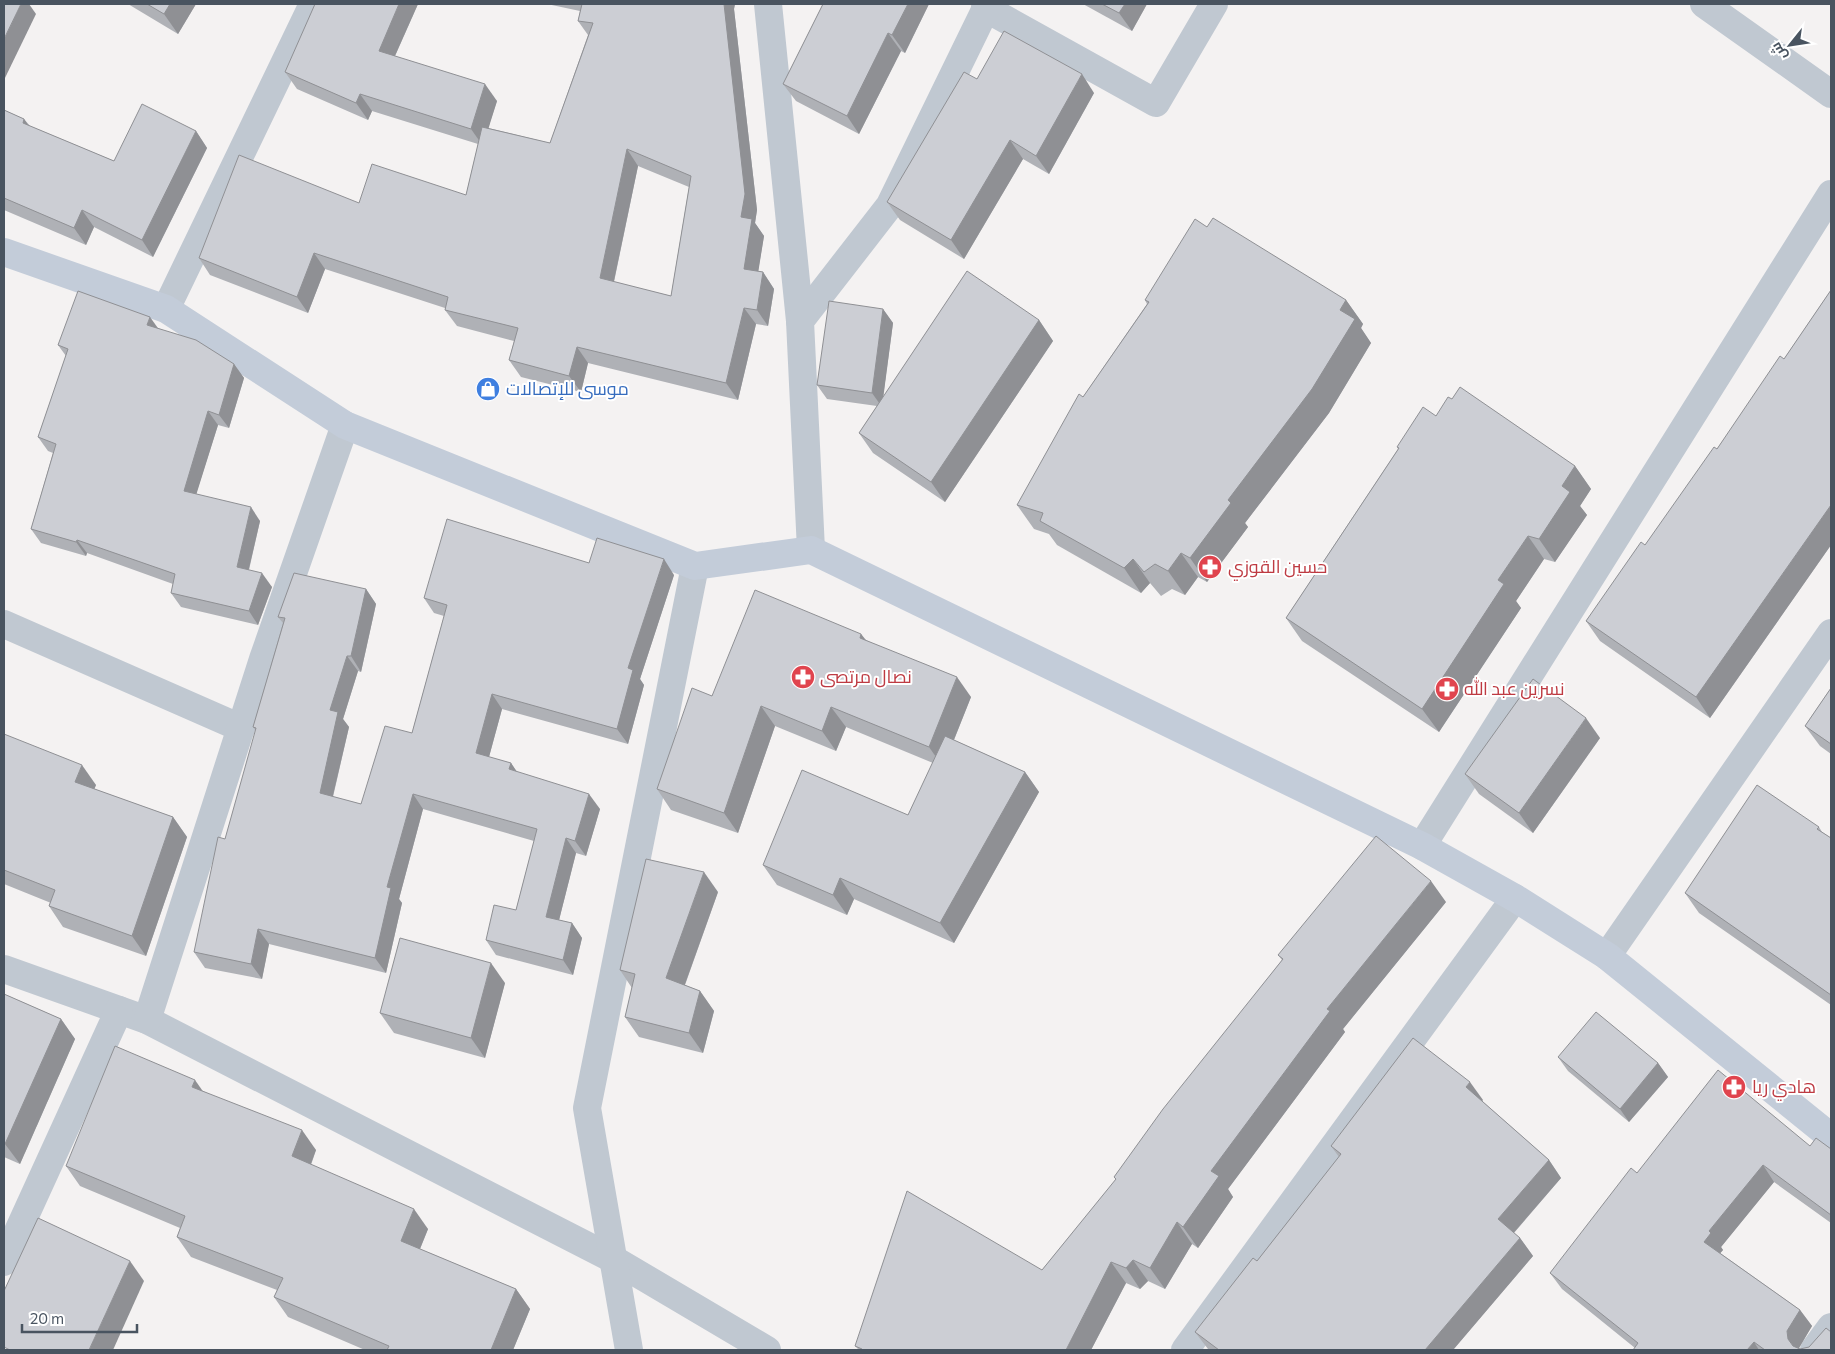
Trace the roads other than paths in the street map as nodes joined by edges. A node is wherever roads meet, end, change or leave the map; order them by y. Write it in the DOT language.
graph roads {
  1 [pos="313,4"];
  2 [pos="768,4"];
  3 [pos="1214,4"];
  4 [pos="1704,4"];
  5 [pos="986,6"];
  6 [pos="1831,94"];
  7 [pos="1831,194"];
  8 [pos="4,252"];
  9 [pos="166,309"];
  10 [pos="800,321"];
  11 [pos="345,425"];
  12 [pos="811,550"];
  13 [pos="694,566"];
  14 [pos="4,624"];
  15 [pos="1831,633"];
  16 [pos="241,728"];
  17 [pos="1422,846"];
  18 [pos="1515,898"];
  19 [pos="1607,956"];
  20 [pos="4,969"];
  21 [pos="119,1010"];
  22 [pos="147,1020"];
  23 [pos="1831,1137"];
  24 [pos="613,1259"];
  25 [pos="4,1262"];
  26 [pos="1831,1327"];
  27 [pos="629,1350"];
  28 [pos="767,1350"];
  29 [pos="1185,1350"];
  30 [pos="1814,1350"];
  1 -- 9 [label="street"];
  2 -- 10 [label="street"];
  3 -- 5 [label="street"];
  4 -- 6 [label="street"];
  5 -- 10 [label="street"];
  7 -- 17 [label="street"];
  8 -- 9 [label="street"];
  9 -- 11 [label="street"];
  10 -- 12 [label="street"];
  11 -- 13 [label="street"];
  11 -- 16 [label="street"];
  12 -- 13 [label="street"];
  12 -- 17 [label="street"];
  13 -- 24 [label="street"];
  14 -- 16 [label="street"];
  15 -- 19 [label="street"];
  16 -- 22 [label="street"];
  17 -- 18 [label="street"];
  18 -- 19 [label="street"];
  18 -- 29 [label="street"];
  19 -- 23 [label="street"];
  20 -- 21 [label="street"];
  21 -- 22 [label="street"];
  21 -- 25 [label="street"];
  22 -- 24 [label="street"];
  24 -- 27 [label="street"];
  24 -- 28 [label="street"];
  26 -- 30 [label="street"];
}
